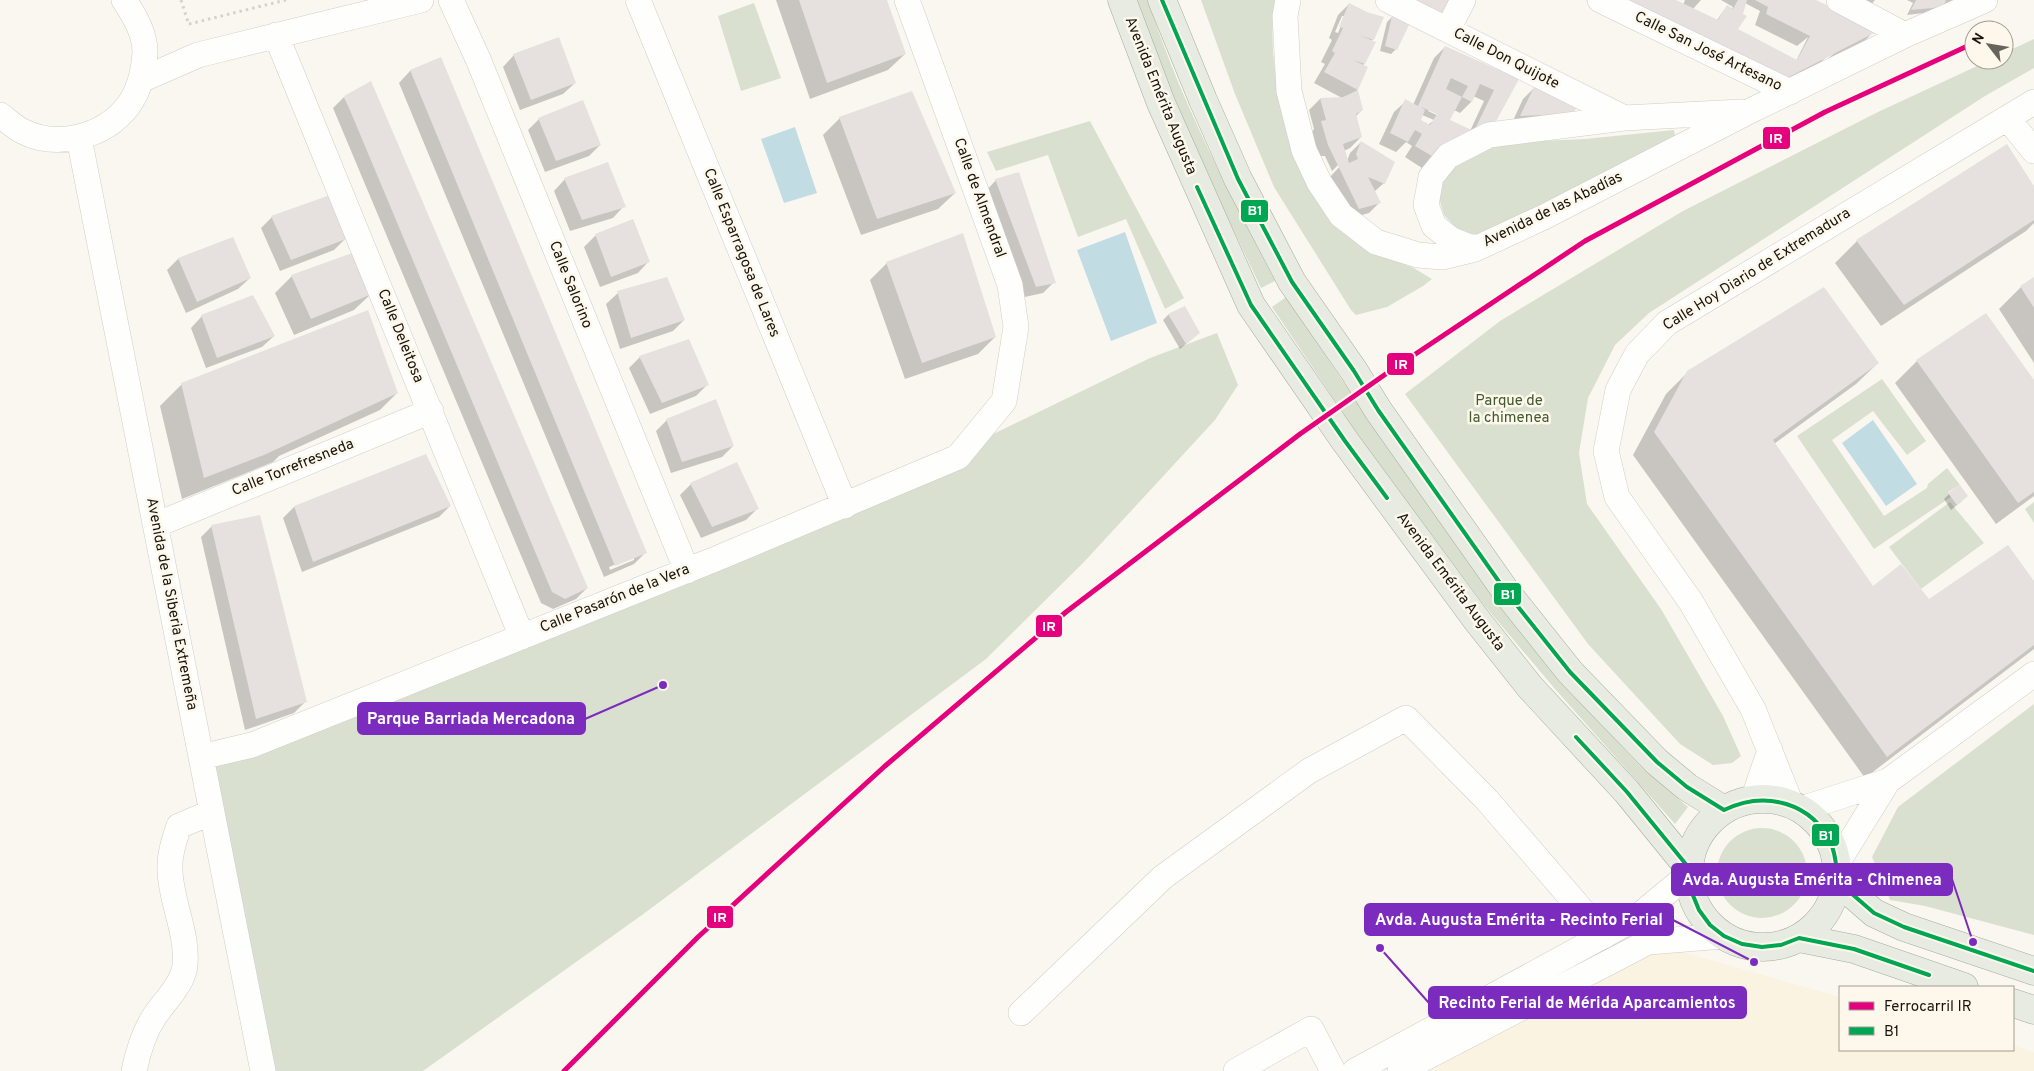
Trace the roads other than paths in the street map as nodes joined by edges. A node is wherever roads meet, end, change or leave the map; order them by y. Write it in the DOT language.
graph roads {
  1 [pos="124,0"];
  2 [pos="421,0"];
  3 [pos="451,0"];
  4 [pos="638,0"];
  5 [pos="907,0"];
  6 [pos="1122,0"];
  7 [pos="1162,0"];
  8 [pos="1288,0"];
  9 [pos="1403,0"];
  10 [pos="1463,0"];
  11 [pos="1600,0"];
  12 [pos="1839,0"];
  13 [pos="1985,0"];
  14 [pos="1448,29"];
  15 [pos="276,35"];
  16 [pos="1905,35"];
  17 [pos="141,80"];
  18 [pos="1790,92"];
  19 [pos="2034,102"];
  20 [pos="1748,112"];
  21 [pos="0,115"];
  22 [pos="1624,118"];
  23 [pos="2008,119"];
  24 [pos="80,138"];
  25 [pos="2034,151"];
  26 [pos="1475,249"];
  27 [pos="1004,401"];
  28 [pos="431,411"];
  29 [pos="845,506"];
  30 [pos="156,525"];
  31 [pos="687,571"];
  32 [pos="522,637"];
  33 [pos="2034,674"];
  34 [pos="1770,750"];
  35 [pos="201,757"];
  36 [pos="1888,781"];
  37 [pos="1752,800"];
  38 [pos="1796,807"];
  39 [pos="1724,810"];
  40 [pos="212,812"];
  41 [pos="1689,871"];
  42 [pos="1836,873"];
  43 [pos="1604,936"];
  44 [pos="1724,936"];
  45 [pos="1799,938"];
  46 [pos="2034,971"];
  47 [pos="1961,986"];
  48 [pos="2014,1003"];
  49 [pos="2034,1010"];
  50 [pos="1021,1013"];
  51 [pos="134,1071"];
  52 [pos="263,1071"];
  53 [pos="1236,1071"];
  54 [pos="1333,1071"];
  55 [pos="1355,1071"];
  56 [pos="1400,1071"];
  1 -- 17 [label="street"];
  2 -- 15 [label="street"];
  3 -- 31 [label="street, Calle Salorino"];
  4 -- 29 [label="street, Calle Esparragosa de Lares"];
  5 -- 27 [label="street, Calle de Almendral"];
  6 -- 41 [label="main road, Avenida Emérita Augusta"];
  7 -- 39 [label="main road"];
  8 -- 26 [label="street"];
  9 -- 14 [label="street, Calle Don Quijote"];
  10 -- 14 [label="street"];
  11 -- 18 [label="street, Calle San José Artesano"];
  12 -- 16 [label="street"];
  13 -- 16 [label="street, Avenida de las Abadías"];
  14 -- 22 [label="street, Calle Don Quijote"];
  15 -- 17 [label="street"];
  15 -- 28 [label="street, Calle Deleitosa"];
  16 -- 18 [label="street, Avenida de las Abadías"];
  17 -- 24 [label="street"];
  18 -- 20 [label="street, Avenida de las Abadías"];
  19 -- 23 [label="street, Calle Hoy Diario de Extremadura"];
  20 -- 22 [label="street, Avenida de las Abadías"];
  20 -- 26 [label="street, Avenida de las Abadías"];
  21 -- 24 [label="street"];
  22 -- 26 [label="street, Avenida de las Abadías"];
  23 -- 25 [label="street"];
  23 -- 34 [label="street, Calle Hoy Diario de Extremadura"];
  24 -- 30 [label="street, Avenida de la Siberia Extremeña"];
  27 -- 29 [label="street, Calle Pasarón de la Vera"];
  28 -- 30 [label="street, Calle Torrefresneda"];
  28 -- 32 [label="street, Calle Deleitosa"];
  29 -- 31 [label="street, Calle Pasarón de la Vera"];
  30 -- 35 [label="street, Avenida de la Siberia Extremeña"];
  31 -- 32 [label="street, Calle Pasarón de la Vera"];
  32 -- 35 [label="street, Calle Pasarón de la Vera"];
  33 -- 36 [label="street"];
  34 -- 37 [label="street"];
  34 -- 38 [label="street, Calle Hoy Diario de Extremadura"];
  35 -- 40 [label="street, Avenida de la Siberia Extremeña"];
  36 -- 38 [label="street"];
  36 -- 42 [label="street"];
  37 -- 38 [label="main road"];
  37 -- 39 [label="main road"];
  38 -- 42 [label="main road"];
  39 -- 41 [label="main road"];
  40 -- 51 [label="street"];
  40 -- 52 [label="street, Avenida de la Siberia Extremeña"];
  41 -- 43 [label="street"];
  41 -- 44 [label="main road"];
  42 -- 45 [label="main road"];
  42 -- 46 [label="main road"];
  43 -- 50 [label="street"];
  43 -- 55 [label="street"];
  44 -- 45 [label="main road"];
  44 -- 56 [label="street"];
  45 -- 47 [label="main road"];
  48 -- 49 [label="main road"];
  53 -- 54 [label="street"];
}
